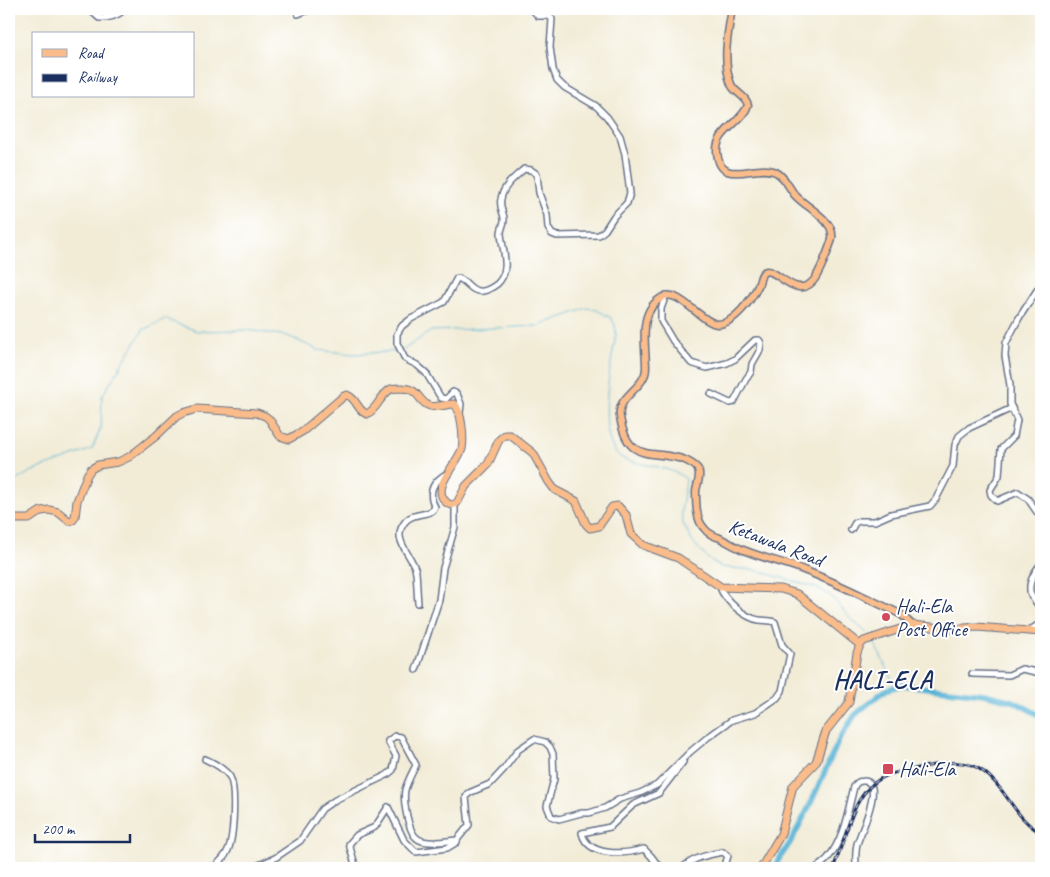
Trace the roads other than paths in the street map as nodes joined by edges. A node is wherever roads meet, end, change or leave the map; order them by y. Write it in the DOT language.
graph roads {
  1 [pos="89,9"];
  2 [pos="124,9"];
  3 [pos="300,9"];
  4 [pos="311,9"];
  5 [pos="532,9"];
  6 [pos="732,9"];
  7 [pos="1041,284"];
  8 [pos="666,295"];
  9 [pos="711,394"];
  10 [pos="1012,408"];
  11 [pos="460,414"];
  12 [pos="446,474"];
  13 [pos="455,504"];
  14 [pos="1041,518"];
  15 [pos="9,519"];
  16 [pos="851,530"];
  17 [pos="1041,564"];
  18 [pos="720,587"];
  19 [pos="418,604"];
  20 [pos="1041,609"];
  21 [pos="1041,620"];
  22 [pos="912,625"];
  23 [pos="1029,631"];
  24 [pos="1041,632"];
  25 [pos="863,642"];
  26 [pos="416,670"];
  27 [pos="1041,671"];
  28 [pos="972,674"];
  29 [pos="690,752"];
  30 [pos="205,759"];
  31 [pos="457,840"];
  32 [pos="213,868"];
  33 [pos="252,868"];
  34 [pos="356,868"];
  35 [pos="660,868"];
  36 [pos="682,868"];
  37 [pos="724,868"];
  38 [pos="761,868"];
  39 [pos="816,868"];
  40 [pos="856,868"];
  1 -- 2 [label="street"];
  3 -- 4 [label="street"];
  5 -- 11 [label="street"];
  6 -- 8 [label="main road"];
  7 -- 10 [label="street"];
  8 -- 9 [label="street"];
  8 -- 22 [label="main road, Ketawala Road"];
  10 -- 14 [label="street"];
  10 -- 16 [label="street"];
  11 -- 12 [label="highway"];
  11 -- 15 [label="highway"];
  12 -- 13 [label="highway"];
  12 -- 19 [label="street"];
  13 -- 18 [label="highway"];
  13 -- 26 [label="street"];
  17 -- 20 [label="street"];
  18 -- 25 [label="highway"];
  18 -- 29 [label="street"];
  21 -- 23 [label="street"];
  22 -- 23 [label="highway"];
  22 -- 25 [label="highway"];
  23 -- 24 [label="highway"];
  25 -- 38 [label="highway"];
  27 -- 28 [label="street"];
  29 -- 31 [label="street"];
  29 -- 35 [label="street"];
  30 -- 32 [label="street"];
  31 -- 33 [label="street"];
  31 -- 34 [label="street"];
  36 -- 37 [label="street"];
  39 -- 40 [label="street"];
}
